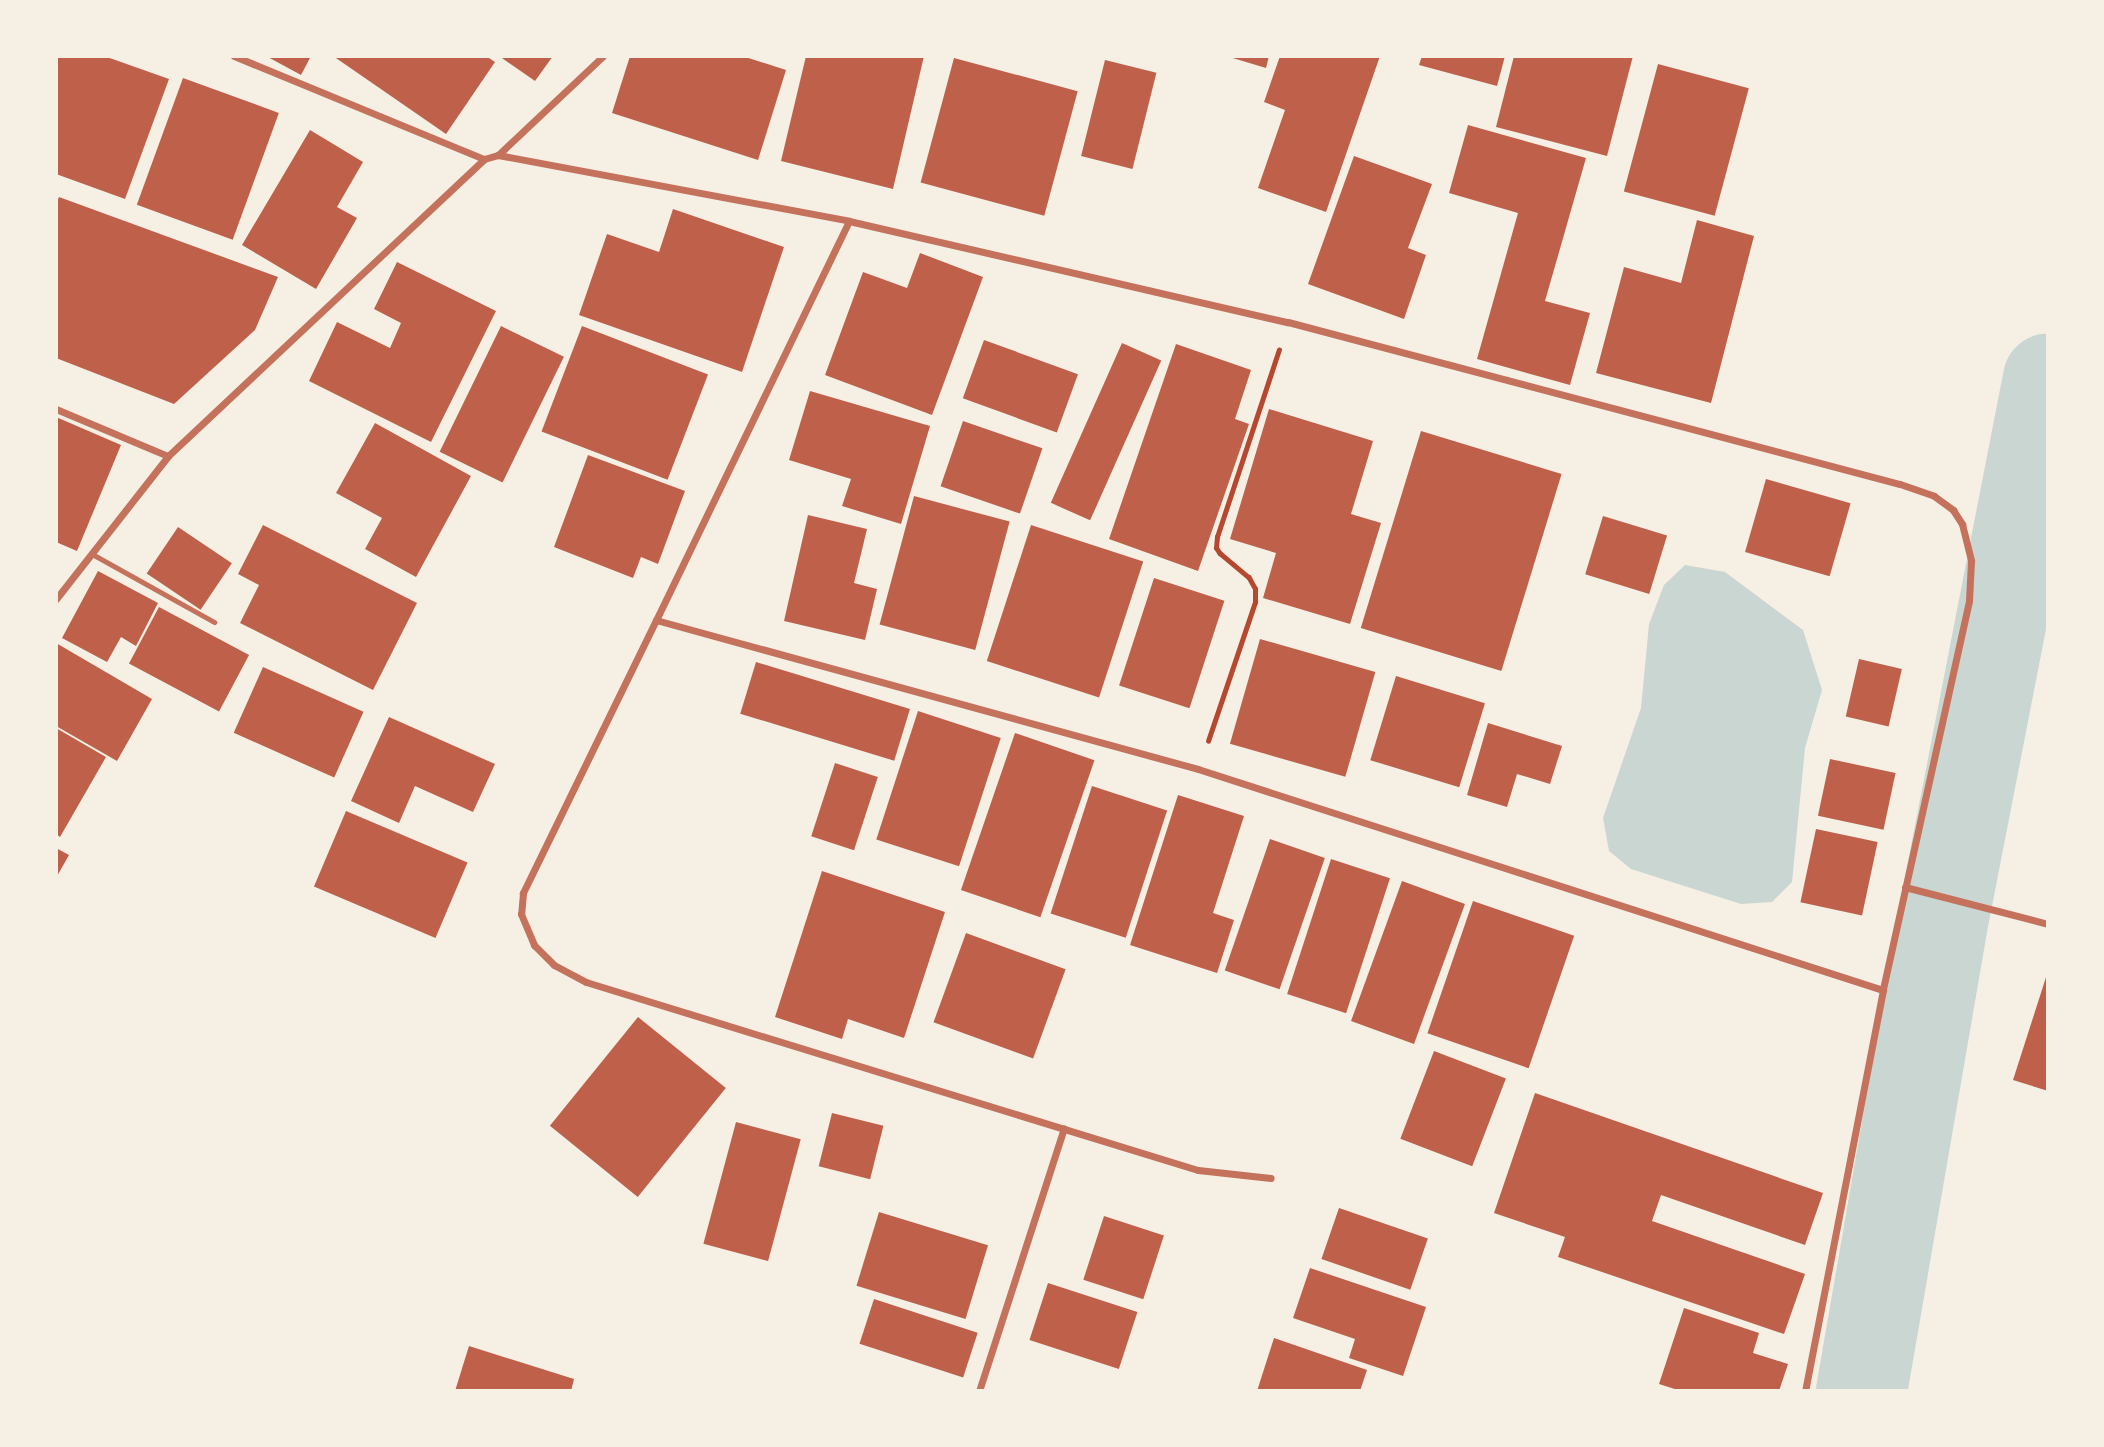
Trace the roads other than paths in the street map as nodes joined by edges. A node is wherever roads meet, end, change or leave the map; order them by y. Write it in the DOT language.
graph roads {
  1 [pos="234,56"];
  2 [pos="603,56"];
  3 [pos="498,155"];
  4 [pos="484,159"];
  5 [pos="849,220"];
  6 [pos="56,409"];
  7 [pos="168,456"];
  8 [pos="92,554"];
  9 [pos="56,598"];
  10 [pos="656,620"];
  11 [pos="214,622"];
  12 [pos="1905,887"];
  13 [pos="2048,924"];
  14 [pos="1883,990"];
  15 [pos="1065,1128"];
  16 [pos="1271,1178"];
  17 [pos="979,1391"];
  18 [pos="1805,1391"];
  1 -- 4 [label="street"];
  2 -- 3 [label="street"];
  3 -- 4 [label="street"];
  3 -- 5 [label="street"];
  4 -- 7 [label="street"];
  5 -- 10 [label="street"];
  5 -- 12 [label="street"];
  6 -- 7 [label="street"];
  7 -- 8 [label="street"];
  8 -- 9 [label="street"];
  8 -- 11 [label="lane"];
  10 -- 14 [label="street"];
  10 -- 15 [label="street"];
  12 -- 13 [label="street"];
  12 -- 14 [label="street"];
  14 -- 18 [label="street"];
  15 -- 16 [label="street"];
  15 -- 17 [label="street"];
}
